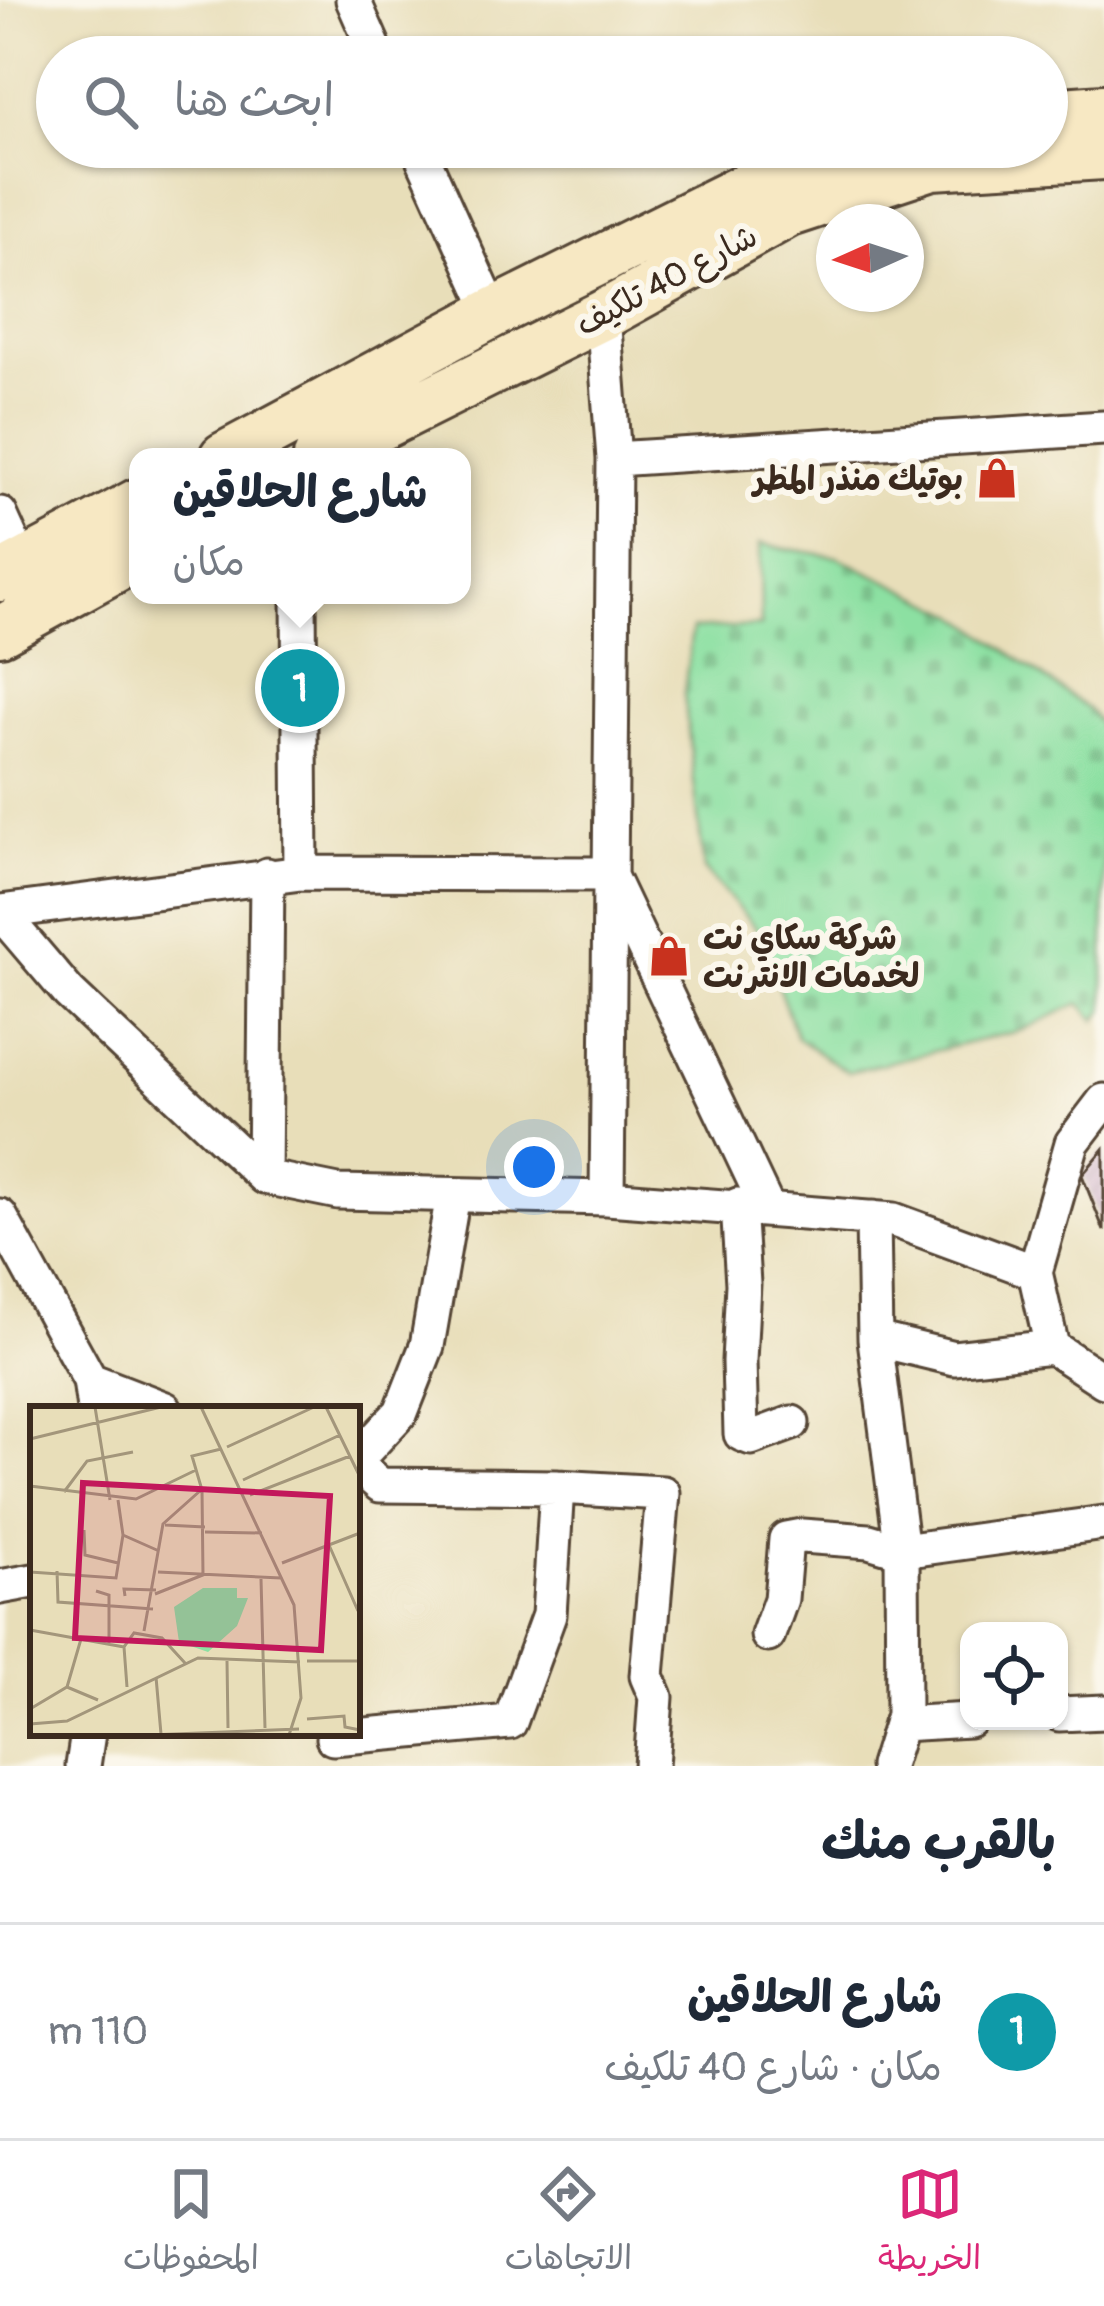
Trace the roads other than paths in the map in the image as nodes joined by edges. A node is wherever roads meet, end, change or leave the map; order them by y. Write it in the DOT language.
graph roads {
  1 [pos="352,0"];
  2 [pos="368,36"];
  3 [pos="1104,109"];
  4 [pos="1068,112"];
  5 [pos="1104,155"];
  6 [pos="1068,157"];
  7 [pos="427,168"];
  8 [pos="785,168"];
  9 [pos="923,168"];
  10 [pos="493,313"];
  11 [pos="603,315"];
  12 [pos="1104,428"];
  13 [pos="241,448"];
  14 [pos="336,448"];
  15 [pos="614,459"];
  16 [pos="129,508"];
  17 [pos="0,514"];
  18 [pos="129,560"];
  19 [pos="12,571"];
  20 [pos="299,604"];
  21 [pos="0,632"];
  22 [pos="284,874"];
  23 [pos="609,874"];
  24 [pos="1104,1101"];
  25 [pos="264,1177"];
  26 [pos="453,1195"];
  27 [pos="607,1198"];
  28 [pos="752,1206"];
  29 [pos="0,1216"];
  30 [pos="873,1218"];
  31 [pos="1035,1272"];
  32 [pos="875,1340"];
  33 [pos="1052,1347"];
  34 [pos="1104,1381"];
  35 [pos="92,1395"];
  36 [pos="149,1406"];
  37 [pos="792,1423"];
  38 [pos="360,1459"];
  39 [pos="360,1465"];
  40 [pos="557,1486"];
  41 [pos="1104,1523"];
  42 [pos="902,1551"];
  43 [pos="30,1582"];
  44 [pos="0,1587"];
  45 [pos="768,1635"];
  46 [pos="1104,1712"];
  47 [pos="1068,1714"];
  48 [pos="960,1721"];
  49 [pos="900,1724"];
  50 [pos="88,1736"];
  51 [pos="355,1736"];
  52 [pos="360,1736"];
  53 [pos="333,1738"];
  54 [pos="83,1766"];
  55 [pos="650,1766"];
  56 [pos="887,1766"];
  1 -- 2 [label="street"];
  3 -- 4 [label="main road"];
  5 -- 6 [label="main road, شارع 40 تلكيف"];
  7 -- 10 [label="street"];
  8 -- 10 [label="main road, شارع 40 تلكيف"];
  9 -- 11 [label="main road, شارع 40 تلكيف"];
  10 -- 13 [label="main road, شارع 40 تلكيف"];
  11 -- 14 [label="main road, شارع 40 تلكيف"];
  11 -- 15 [label="street"];
  12 -- 15 [label="street"];
  15 -- 23 [label="street"];
  16 -- 19 [label="main road"];
  17 -- 19 [label="street"];
  18 -- 21 [label="main road"];
  20 -- 22 [label="street"];
  22 -- 23 [label="street"];
  22 -- 25 [label="street"];
  22 -- 25 [label="street"];
  23 -- 27 [label="street"];
  23 -- 28 [label="street"];
  24 -- 31 [label="street"];
  25 -- 26 [label="street"];
  26 -- 27 [label="street"];
  26 -- 38 [label="street"];
  27 -- 28 [label="street"];
  28 -- 30 [label="street"];
  28 -- 37 [label="street"];
  29 -- 35 [label="street"];
  30 -- 31 [label="street"];
  30 -- 32 [label="street"];
  31 -- 33 [label="street"];
  32 -- 33 [label="street"];
  32 -- 42 [label="street"];
  33 -- 34 [label="street"];
  35 -- 36 [label="street"];
  39 -- 40 [label="street"];
  40 -- 52 [label="street"];
  40 -- 55 [label="street"];
  41 -- 42 [label="street"];
  42 -- 45 [label="street"];
  42 -- 49 [label="street"];
  43 -- 44 [label="street"];
  46 -- 47 [label="street"];
  48 -- 49 [label="street"];
  49 -- 56 [label="street"];
  50 -- 54 [label="street"];
  51 -- 53 [label="street"];
}
